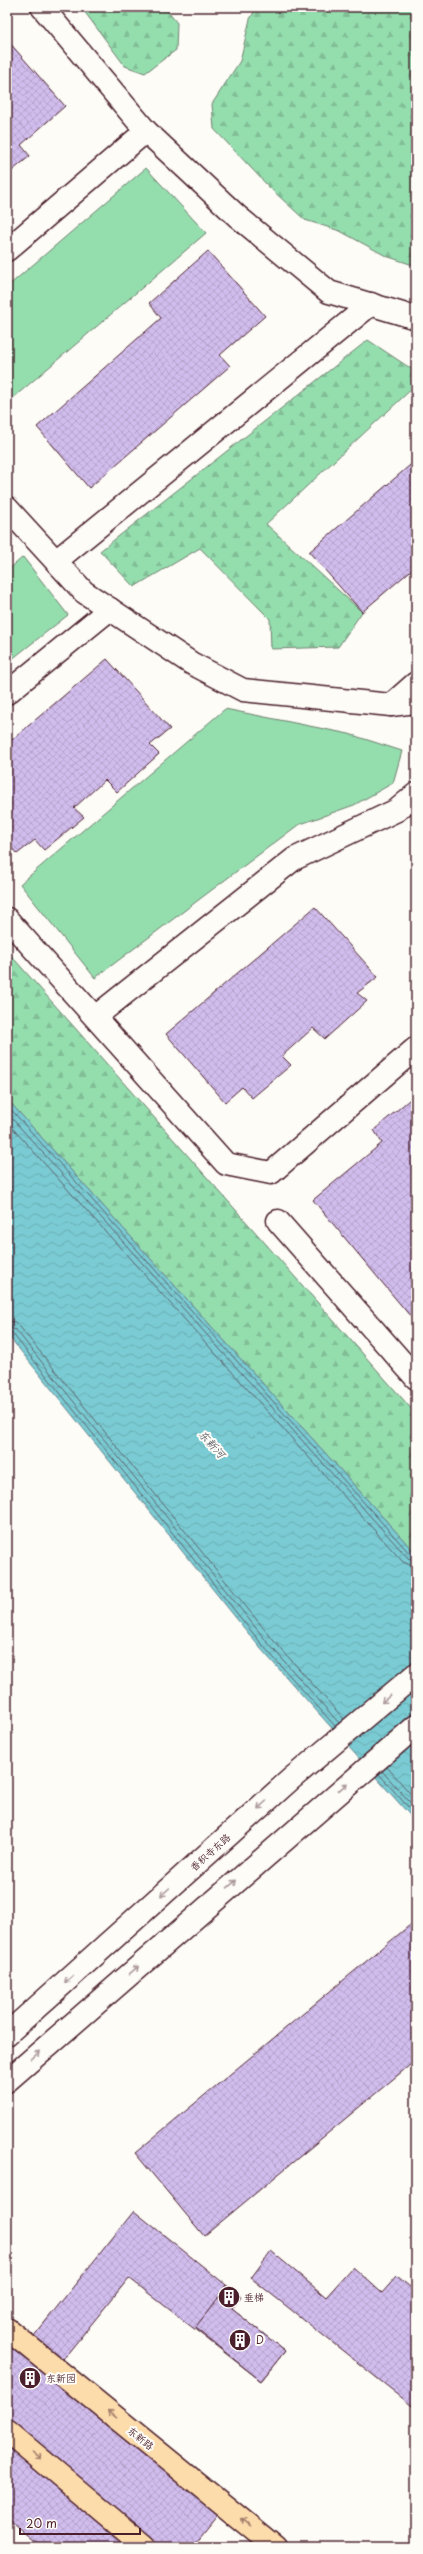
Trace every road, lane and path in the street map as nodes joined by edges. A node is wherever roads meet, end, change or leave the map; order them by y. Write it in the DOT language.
graph roads {
  1 [pos="42,7"];
  2 [pos="146,131"];
  3 [pos="7,250"];
  4 [pos="371,304"];
  5 [pos="416,318"];
  6 [pos="7,508"];
  7 [pos="56,561"];
  8 [pos="110,609"];
  9 [pos="416,683"];
  10 [pos="7,693"];
  11 [pos="416,702"];
  12 [pos="391,705"];
  13 [pos="416,794"];
  14 [pos="7,919"];
  15 [pos="96,1017"];
  16 [pos="416,1048"];
  17 [pos="278,1221"];
  18 [pos="416,1378"];
  19 [pos="416,1674"];
  20 [pos="416,1726"];
  21 [pos="7,2034"];
  22 [pos="7,2081"];
  23 [pos="7,2329"];
  24 [pos="7,2431"];
  25 [pos="145,2547"];
  26 [pos="275,2547"];
  1 -- 2 [label="main road"];
  2 -- 3 [label="main road"];
  2 -- 4 [label="main road"];
  4 -- 5 [label="main road"];
  4 -- 7 [label="main road"];
  6 -- 7 [label="main road"];
  7 -- 8 [label="main road"];
  8 -- 10 [label="main road"];
  8 -- 12 [label="main road"];
  9 -- 12 [label="main road"];
  11 -- 12 [label="main road"];
  13 -- 15 [label="main road"];
  14 -- 15 [label="main road"];
  15 -- 16 [label="main road"];
  17 -- 18 [label="main road"];
  19 -- 21 [label="main road, 香积寺东路, one-way"];
  22 -- 20 [label="main road, one-way"];
  26 -- 23 [label="main road, 东新路, one-way"];
  24 -- 25 [label="main road, one-way"];
}
